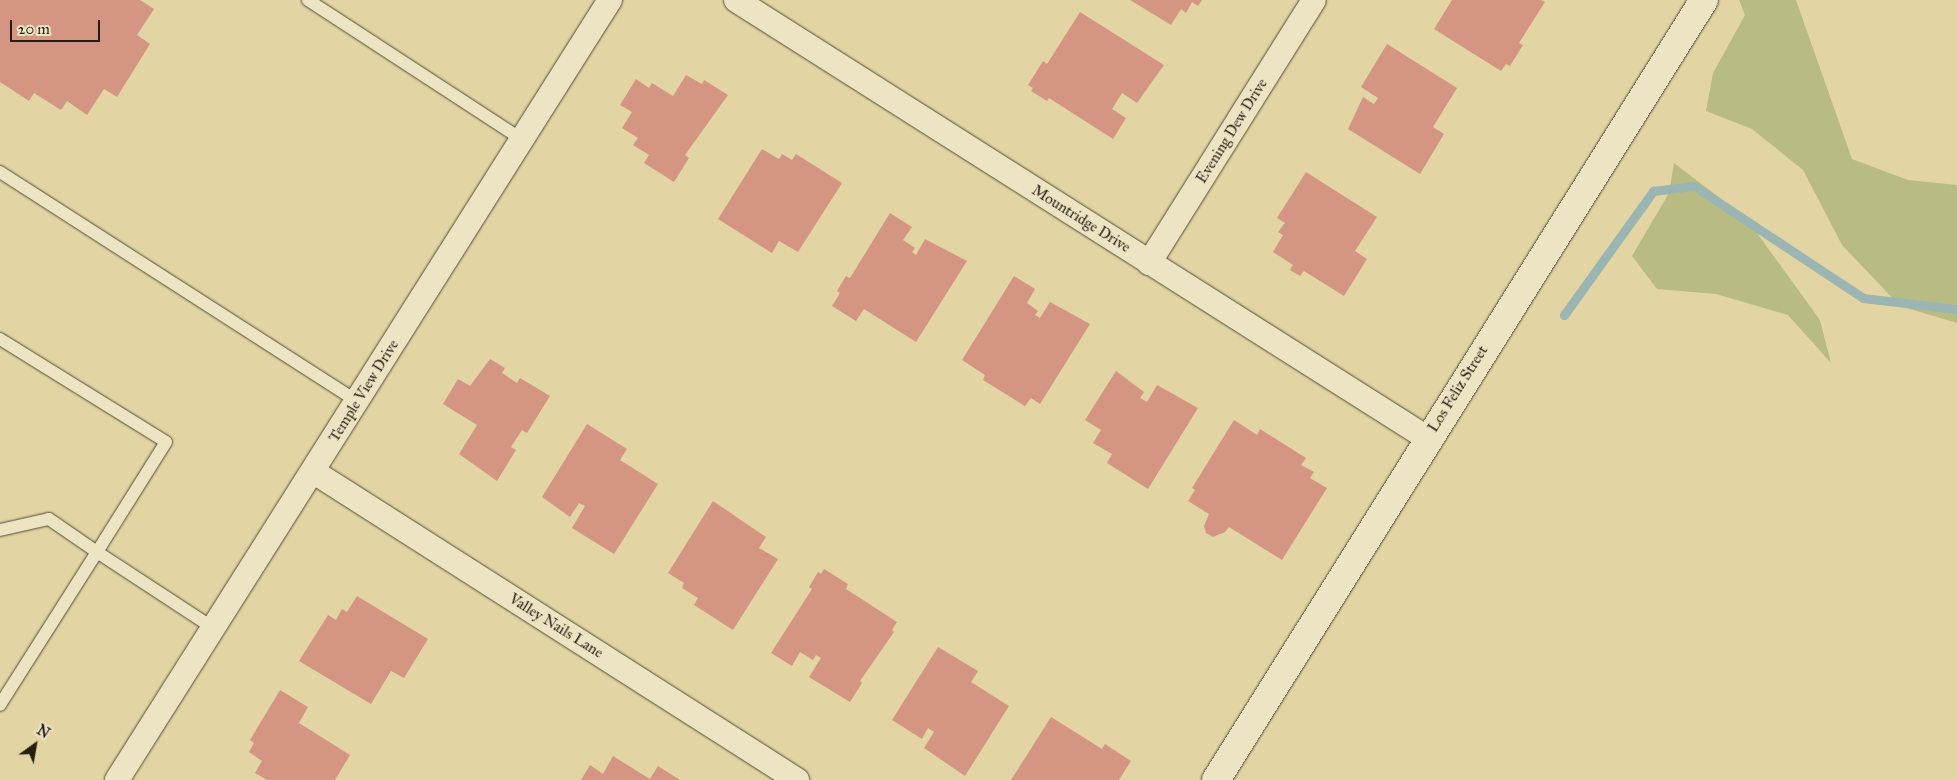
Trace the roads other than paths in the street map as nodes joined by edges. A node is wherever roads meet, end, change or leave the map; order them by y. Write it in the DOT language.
graph roads {
  1 [pos="308,0"];
  2 [pos="610,0"];
  3 [pos="736,0"];
  4 [pos="1314,0"];
  5 [pos="1704,0"];
  6 [pos="521,139"];
  7 [pos="0,172"];
  8 [pos="1150,263"];
  9 [pos="0,339"];
  10 [pos="358,402"];
  11 [pos="1427,438"];
  12 [pos="314,472"];
  13 [pos="0,530"];
  14 [pos="97,552"];
  15 [pos="213,628"];
  16 [pos="0,705"];
  17 [pos="117,780"];
  18 [pos="798,780"];
  19 [pos="1216,780"];
  1 -- 6 [label="lane"];
  2 -- 6 [label="street, Temple View Drive"];
  3 -- 8 [label="street, Mountridge Drive"];
  4 -- 8 [label="street, Evening Dew Drive"];
  5 -- 11 [label="street, Los Feliz Street"];
  6 -- 10 [label="street, Temple View Drive"];
  7 -- 10 [label="lane"];
  8 -- 11 [label="street, Mountridge Drive"];
  9 -- 14 [label="lane"];
  10 -- 12 [label="street, Temple View Drive"];
  11 -- 19 [label="street, Los Feliz Street"];
  12 -- 15 [label="street, Temple View Drive"];
  12 -- 18 [label="street, Valley Nails Lane"];
  13 -- 14 [label="lane"];
  14 -- 15 [label="lane"];
  14 -- 16 [label="lane"];
  15 -- 17 [label="street, Temple View Drive"];
}
